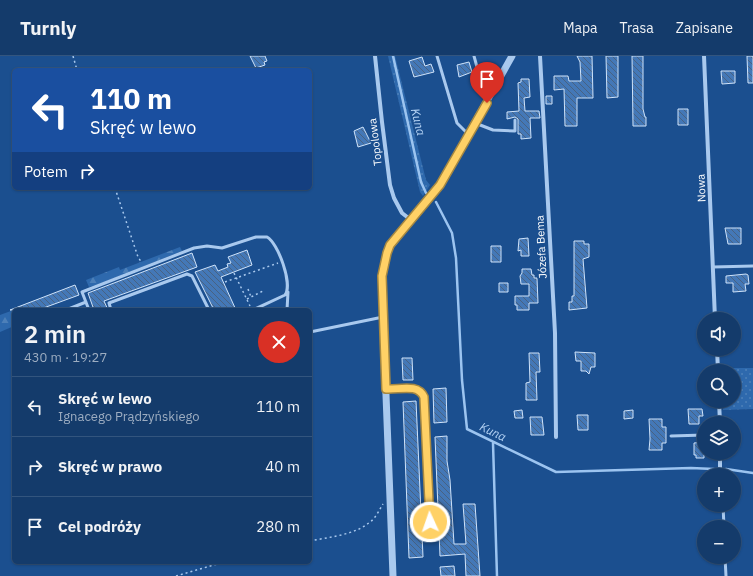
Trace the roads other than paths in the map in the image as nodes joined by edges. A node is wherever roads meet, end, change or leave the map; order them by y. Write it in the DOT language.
graph roads {
  1 [pos="375,56"];
  2 [pos="437,56"];
  3 [pos="474,56"];
  4 [pos="512,56"];
  5 [pos="540,56"];
  6 [pos="704,56"];
  7 [pos="493,93"];
  8 [pos="515,120"];
  9 [pos="476,123"];
  10 [pos="469,134"];
  11 [pos="411,220"];
  12 [pos="753,266"];
  13 [pos="713,267"];
  14 [pos="288,291"];
  15 [pos="86,302"];
  16 [pos="71,308"];
  17 [pos="88,308"];
  18 [pos="110,308"];
  19 [pos="208,308"];
  20 [pos="256,308"];
  21 [pos="287,308"];
  22 [pos="715,312"];
  23 [pos="383,317"];
  24 [pos="312,332"];
  25 [pos="386,389"];
  26 [pos="697,435"];
  27 [pos="671,436"];
  28 [pos="556,437"];
  29 [pos="720,460"];
  30 [pos="720,468"];
  31 [pos="430,522"];
  32 [pos="725,564"];
  33 [pos="393,576"];
  34 [pos="726,576"];
  1 -- 11 [label="street, Topolowa"];
  2 -- 10 [label="lane"];
  3 -- 7 [label="lane"];
  4 -- 7 [label="street"];
  5 -- 28 [label="street, Józefa Bema"];
  6 -- 13 [label="street, Nowa"];
  7 -- 9 [label="street"];
  8 -- 9 [label="lane"];
  9 -- 10 [label="street"];
  10 -- 11 [label="street"];
  11 -- 23 [label="street"];
  12 -- 13 [label="lane"];
  13 -- 22 [label="street, Nowa"];
  14 -- 15 [label="lane"];
  14 -- 20 [label="lane"];
  14 -- 21 [label="lane"];
  15 -- 16 [label="lane"];
  15 -- 17 [label="lane"];
  18 -- 19 [label="lane"];
  23 -- 24 [label="lane"];
  23 -- 25 [label="street"];
  25 -- 31 [label="lane"];
  25 -- 33 [label="street"];
  26 -- 27 [label="lane"];
  29 -- 30 [label="street"];
  32 -- 34 [label="lane"];
}
